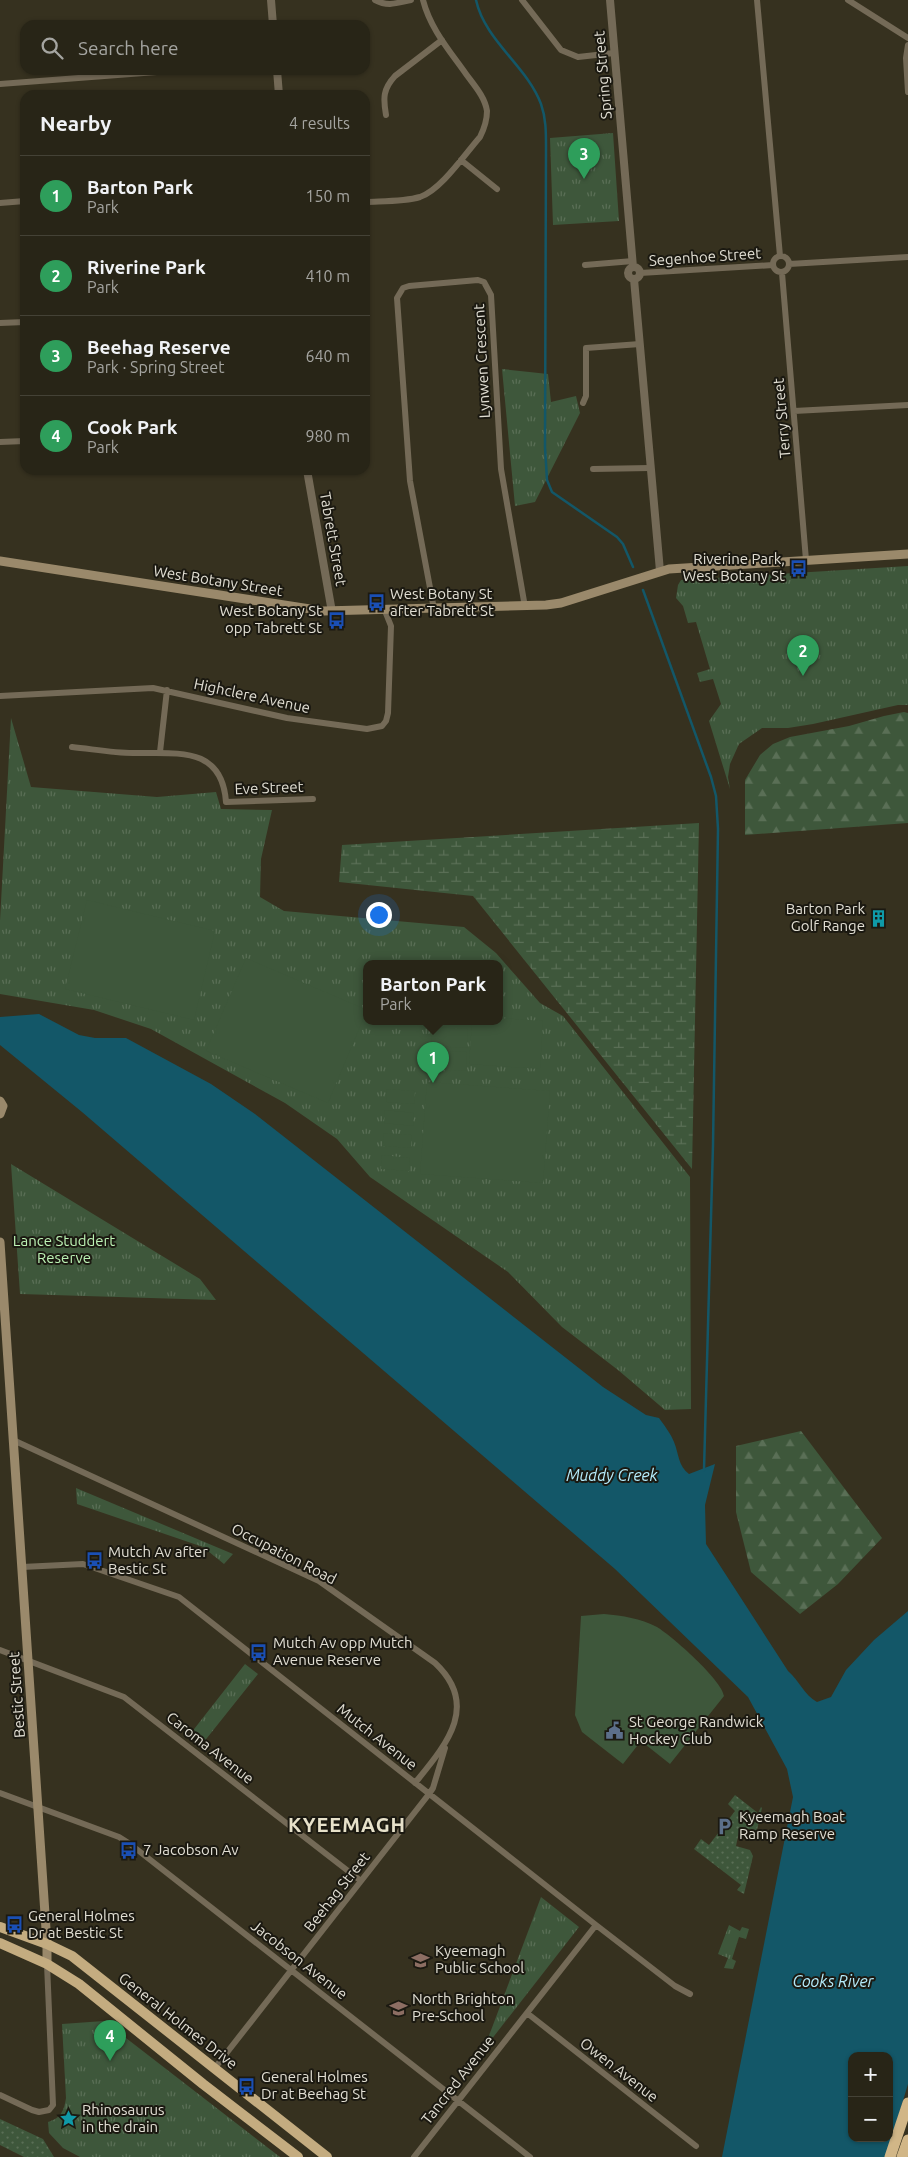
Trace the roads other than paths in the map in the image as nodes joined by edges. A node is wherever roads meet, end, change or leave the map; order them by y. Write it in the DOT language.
graph roads {
  1 [pos="271,0"];
  2 [pos="375,0"];
  3 [pos="411,0"];
  4 [pos="423,0"];
  5 [pos="522,0"];
  6 [pos="610,0"];
  7 [pos="757,0"];
  8 [pos="848,0"];
  9 [pos="273,20"];
  10 [pos="908,38"];
  11 [pos="442,40"];
  12 [pos="908,46"];
  13 [pos="614,53"];
  14 [pos="118,75"];
  15 [pos="277,75"];
  16 [pos="0,84"];
  17 [pos="279,90"];
  18 [pos="908,92"];
  19 [pos="386,115"];
  20 [pos="460,160"];
  21 [pos="497,188"];
  22 [pos="20,201"];
  23 [pos="0,202"];
  24 [pos="370,202"];
  25 [pos="780,256"];
  26 [pos="908,256"];
  27 [pos="633,264"];
  28 [pos="790,264"];
  29 [pos="585,265"];
  30 [pos="773,265"];
  31 [pos="782,273"];
  32 [pos="637,276"];
  33 [pos="20,322"];
  34 [pos="0,323"];
  35 [pos="640,344"];
  36 [pos="583,403"];
  37 [pos="908,405"];
  38 [pos="794,411"];
  39 [pos="20,440"];
  40 [pos="0,442"];
  41 [pos="650,468"];
  42 [pos="593,469"];
  43 [pos="308,475"];
  44 [pos="908,554"];
  45 [pos="806,560"];
  46 [pos="0,561"];
  47 [pos="660,571"];
  48 [pos="525,607"];
  49 [pos="434,610"];
  50 [pos="385,611"];
  51 [pos="332,612"];
  52 [pos="167,690"];
  53 [pos="0,696"];
  54 [pos="72,747"];
  55 [pos="160,752"];
  56 [pos="313,799"];
  57 [pos="0,1101"];
  58 [pos="0,1114"];
  59 [pos="0,1242"];
  60 [pos="4,1367"];
  61 [pos="13,1440"];
  62 [pos="22,1567"];
  63 [pos="0,1650"];
  64 [pos="28,1660"];
  65 [pos="446,1745"];
  66 [pos="415,1783"];
  67 [pos="0,1794"];
  68 [pos="430,1794"];
  69 [pos="38,1808"];
  70 [pos="361,1881"];
  71 [pos="596,1925"];
  72 [pos="0,1926"];
  73 [pos="0,1943"];
  74 [pos="47,1944"];
  75 [pos="47,1964"];
  76 [pos="292,1970"];
  77 [pos="690,1994"];
  78 [pos="527,2013"];
  79 [pos="214,2069"];
  80 [pos="0,2094"];
  81 [pos="458,2100"];
  82 [pos="908,2103"];
  83 [pos="908,2140"];
  84 [pos="696,2146"];
  85 [pos="298,2157"];
  86 [pos="327,2157"];
  87 [pos="414,2157"];
  88 [pos="530,2157"];
  89 [pos="890,2157"];
  90 [pos="902,2157"];
  1 -- 9 [label="street"];
  2 -- 3 [label="street"];
  4 -- 11 [label="street"];
  5 -- 13 [label="street"];
  6 -- 13 [label="street, Spring Street"];
  7 -- 25 [label="street"];
  8 -- 10 [label="street"];
  11 -- 19 [label="street"];
  11 -- 20 [label="street"];
  12 -- 18 [label="street"];
  13 -- 27 [label="street, Spring Street"];
  14 -- 16 [label="street"];
  15 -- 17 [label="street"];
  20 -- 21 [label="street"];
  20 -- 24 [label="street"];
  22 -- 23 [label="street"];
  25 -- 28 [label="street"];
  25 -- 30 [label="street"];
  26 -- 28 [label="street"];
  27 -- 29 [label="street"];
  27 -- 32 [label="street, Spring Street"];
  28 -- 31 [label="street"];
  30 -- 31 [label="street"];
  30 -- 32 [label="street, Segenhoe Street"];
  31 -- 38 [label="street, Terry Street"];
  32 -- 35 [label="street"];
  33 -- 34 [label="street"];
  35 -- 36 [label="street"];
  35 -- 41 [label="street"];
  37 -- 38 [label="street"];
  38 -- 45 [label="street, Terry Street"];
  39 -- 40 [label="street"];
  41 -- 42 [label="street"];
  41 -- 47 [label="street"];
  43 -- 51 [label="street, Tabrett Street"];
  44 -- 45 [label="main road, West Botany Street"];
  45 -- 47 [label="main road, West Botany Street"];
  46 -- 51 [label="main road, West Botany Street"];
  47 -- 48 [label="main road, West Botany Street"];
  48 -- 49 [label="main road, West Botany Street"];
  48 -- 49 [label="street, Lynwen Crescent"];
  49 -- 50 [label="main road, West Botany Street"];
  50 -- 51 [label="main road, West Botany Street"];
  50 -- 52 [label="street, Highclere Avenue"];
  52 -- 53 [label="street, Highclere Avenue"];
  52 -- 55 [label="street"];
  54 -- 55 [label="street"];
  55 -- 56 [label="street, Eve Street"];
  57 -- 58 [label="main road"];
  59 -- 60 [label="main road, Bestic Street"];
  60 -- 61 [label="main road, Bestic Street"];
  61 -- 62 [label="main road, Bestic Street"];
  61 -- 65 [label="street, Occupation Road"];
  62 -- 64 [label="main road, Bestic Street"];
  62 -- 66 [label="street, Mutch Avenue"];
  63 -- 64 [label="street, Caroma Avenue"];
  64 -- 69 [label="main road, Bestic Street"];
  64 -- 70 [label="street, Caroma Avenue"];
  65 -- 66 [label="street, Occupation Road"];
  65 -- 68 [label="street, Beehag Street"];
  66 -- 68 [label="street, Mutch Avenue"];
  67 -- 69 [label="street, Jacobson Avenue"];
  68 -- 70 [label="street, Beehag Street"];
  68 -- 71 [label="street, Mutch Avenue"];
  69 -- 74 [label="main road, Bestic Street"];
  69 -- 76 [label="street, Jacobson Avenue"];
  70 -- 76 [label="street, Beehag Street"];
  71 -- 77 [label="street, Mutch Avenue"];
  71 -- 78 [label="street, Tancred Avenue"];
  72 -- 74 [label="highway, General Holmes Drive"];
  73 -- 75 [label="highway"];
  74 -- 75 [label="main road, Bestic Street"];
  74 -- 79 [label="highway, General Holmes Drive"];
  75 -- 80 [label="street, Bestic Street"];
  75 -- 85 [label="highway"];
  76 -- 79 [label="street, Beehag Street"];
  76 -- 81 [label="street, Jacobson Avenue"];
  78 -- 81 [label="street, Tancred Avenue"];
  78 -- 84 [label="street, Owen Avenue"];
  79 -- 86 [label="highway, General Holmes Drive"];
  81 -- 87 [label="street, Tancred Avenue"];
  81 -- 88 [label="street, Jacobson Avenue"];
  82 -- 89 [label="highway"];
  83 -- 90 [label="highway"];
}
